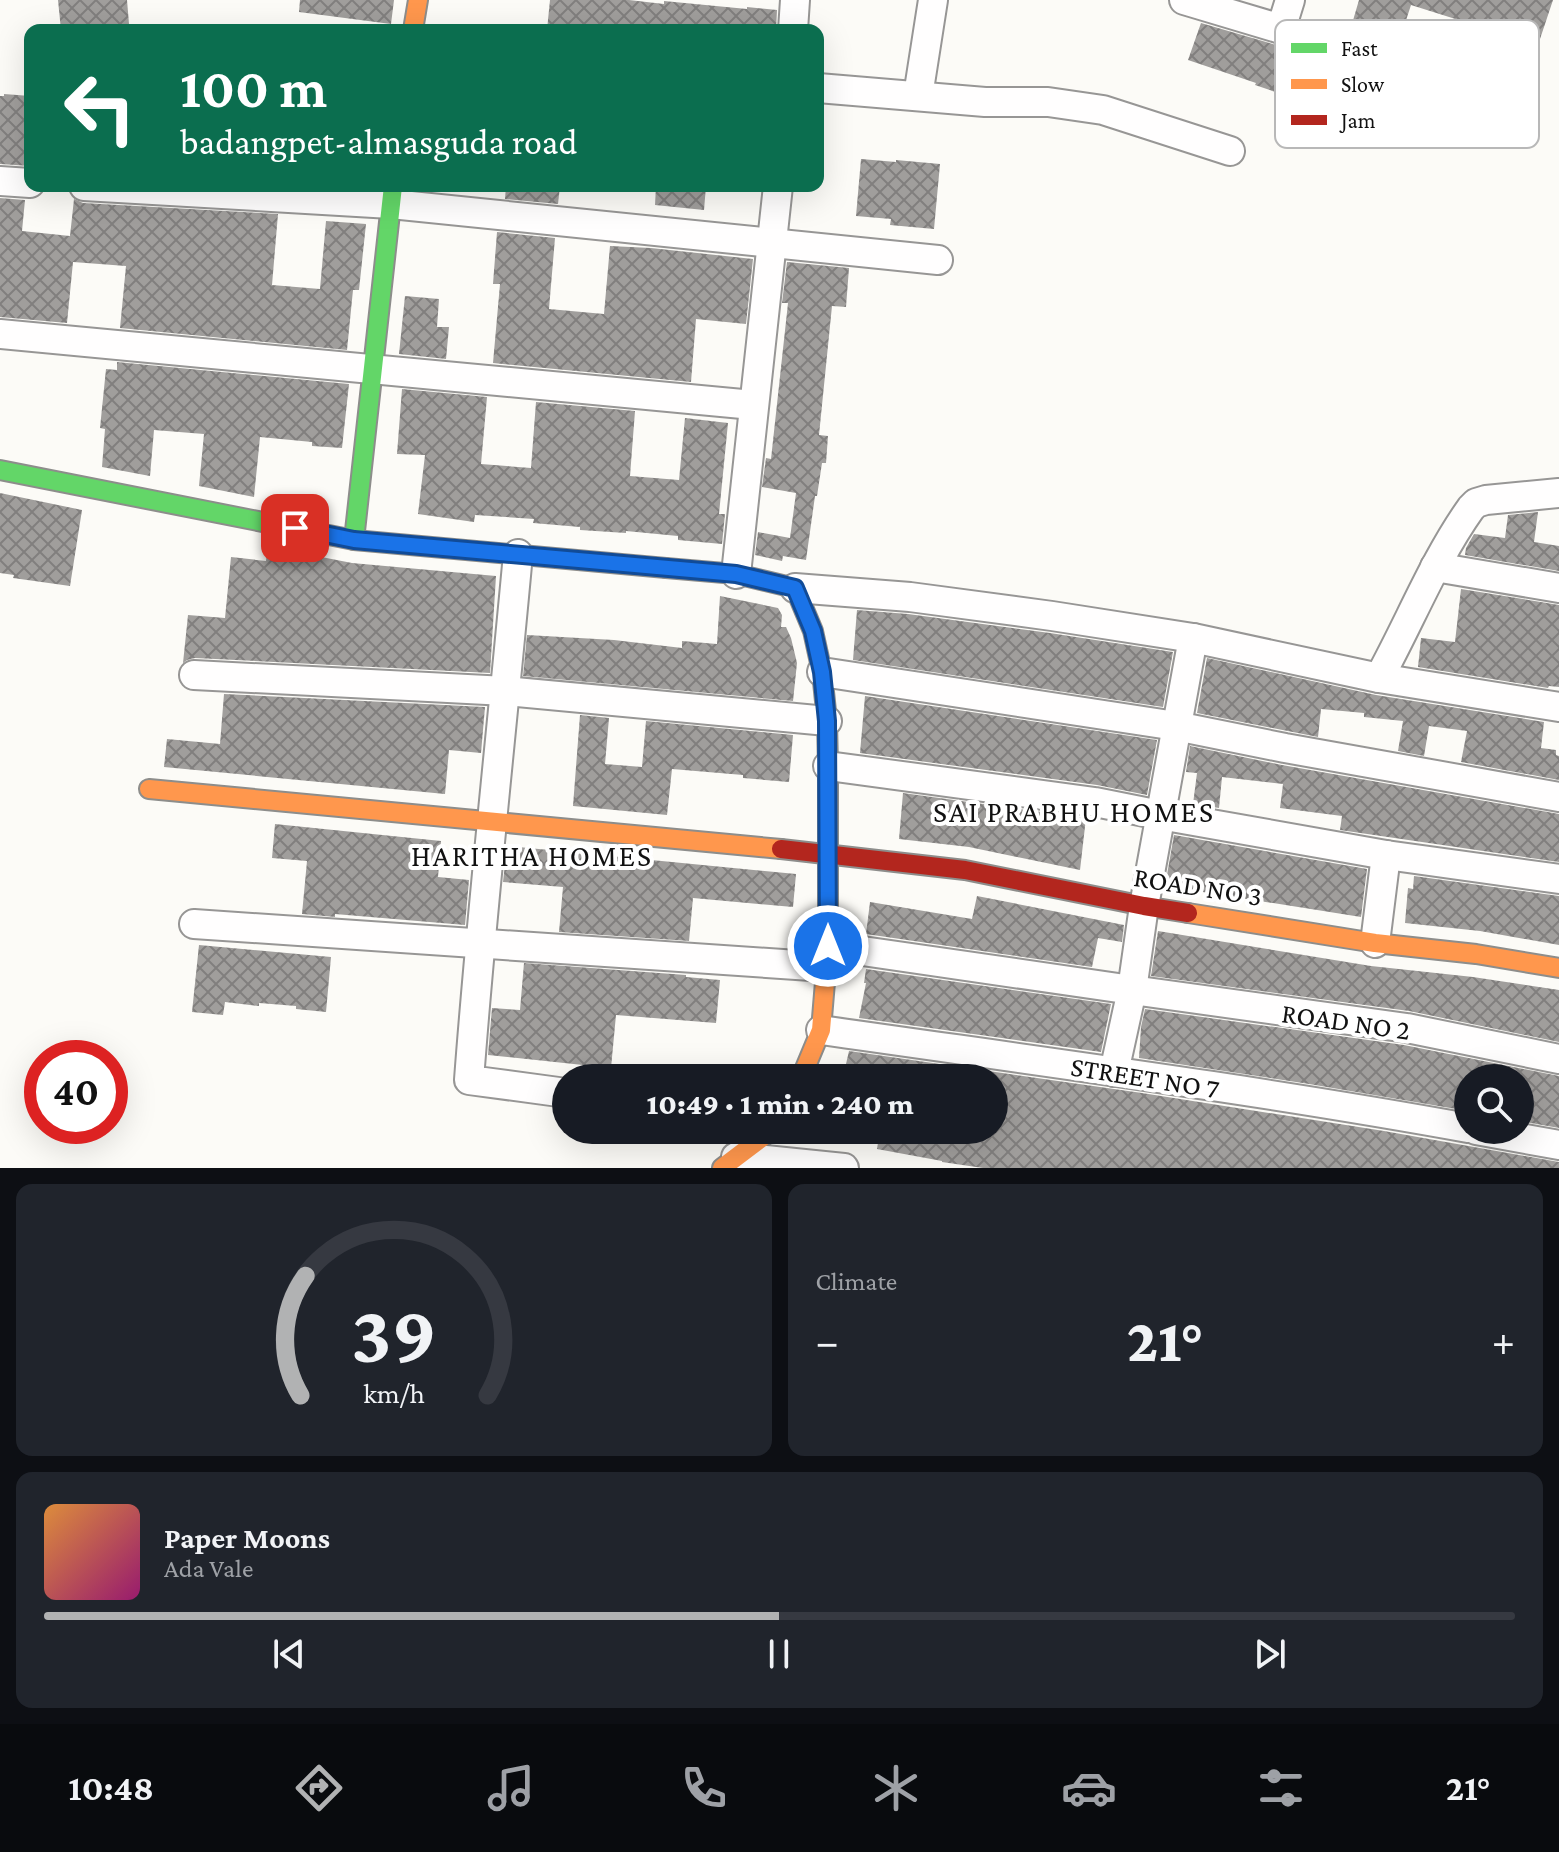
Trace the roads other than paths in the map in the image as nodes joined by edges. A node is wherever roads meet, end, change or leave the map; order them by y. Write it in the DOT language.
graph roads {
  1 [pos="418,0"];
  2 [pos="795,0"];
  3 [pos="933,0"];
  4 [pos="1184,0"];
  5 [pos="1290,0"];
  6 [pos="1284,20"];
  7 [pos="414,24"];
  8 [pos="793,24"];
  9 [pos="1275,27"];
  10 [pos="824,88"];
  11 [pos="918,96"];
  12 [pos="1230,151"];
  13 [pos="0,181"];
  14 [pos="24,183"];
  15 [pos="289,192"];
  16 [pos="777,192"];
  17 [pos="392,195"];
  18 [pos="773,243"];
  19 [pos="938,260"];
  20 [pos="0,334"];
  21 [pos="374,368"];
  22 [pos="753,405"];
  23 [pos="0,470"];
  24 [pos="1559,493"];
  25 [pos="354,540"];
  26 [pos="518,554"];
  27 [pos="1435,567"];
  28 [pos="736,574"];
  29 [pos="795,588"];
  30 [pos="1559,588"];
  31 [pos="1193,638"];
  32 [pos="822,672"];
  33 [pos="194,675"];
  34 [pos="1379,678"];
  35 [pos="506,691"];
  36 [pos="1559,707"];
  37 [pos="827,721"];
  38 [pos="1176,726"];
  39 [pos="828,766"];
  40 [pos="149,789"];
  41 [pos="1559,797"];
  42 [pos="1160,815"];
  43 [pos="492,821"];
  44 [pos="829,854"];
  45 [pos="1386,855"];
  46 [pos="1559,879"];
  47 [pos="1144,906"];
  48 [pos="194,924"];
  49 [pos="479,943"];
  50 [pos="1375,943"];
  51 [pos="827,956"];
  52 [pos="1559,968"];
  53 [pos="1132,990"];
  54 [pos="821,1030"];
  55 [pos="1559,1059"];
  56 [pos="807,1064"];
  57 [pos="1114,1072"];
  58 [pos="552,1091"];
  59 [pos="1454,1125"];
  60 [pos="1534,1140"];
  61 [pos="753,1144"];
  62 [pos="1559,1145"];
  63 [pos="729,1162"];
  64 [pos="835,1167"];
  1 -- 7 [label="street"];
  2 -- 8 [label="street"];
  3 -- 11 [label="street"];
  4 -- 9 [label="street"];
  5 -- 6 [label="street"];
  10 -- 11 [label="street"];
  11 -- 12 [label="street"];
  13 -- 14 [label="street"];
  15 -- 17 [label="street"];
  16 -- 18 [label="street"];
  17 -- 18 [label="street"];
  17 -- 21 [label="street"];
  18 -- 19 [label="street"];
  18 -- 22 [label="street"];
  20 -- 21 [label="street"];
  21 -- 22 [label="street"];
  21 -- 25 [label="street"];
  22 -- 28 [label="street"];
  23 -- 25 [label="street"];
  24 -- 27 [label="street"];
  25 -- 26 [label="street"];
  26 -- 28 [label="street"];
  26 -- 35 [label="street"];
  27 -- 30 [label="street"];
  27 -- 34 [label="street"];
  28 -- 29 [label="street"];
  29 -- 31 [label="street"];
  29 -- 32 [label="street"];
  31 -- 34 [label="street"];
  31 -- 38 [label="street"];
  32 -- 37 [label="street"];
  32 -- 38 [label="street"];
  33 -- 35 [label="street"];
  34 -- 36 [label="street"];
  35 -- 37 [label="street"];
  35 -- 43 [label="street"];
  37 -- 39 [label="street"];
  38 -- 41 [label="street"];
  38 -- 42 [label="street"];
  39 -- 42 [label="street"];
  39 -- 44 [label="street"];
  40 -- 43 [label="street, ROAD NO 3"];
  42 -- 45 [label="street"];
  42 -- 47 [label="street"];
  43 -- 44 [label="street, ROAD NO 3"];
  43 -- 49 [label="street"];
  44 -- 47 [label="street, ROAD NO 3"];
  44 -- 51 [label="street"];
  45 -- 46 [label="street"];
  45 -- 50 [label="street"];
  47 -- 50 [label="street, ROAD NO 3"];
  47 -- 53 [label="street"];
  48 -- 49 [label="street, ROAD NO 2"];
  49 -- 51 [label="street, ROAD NO 2"];
  49 -- 58 [label="street"];
  50 -- 52 [label="street, ROAD NO 3"];
  51 -- 53 [label="street, ROAD NO 2"];
  51 -- 54 [label="street"];
  53 -- 55 [label="street, ROAD NO 2"];
  53 -- 57 [label="street"];
  54 -- 56 [label="street"];
  54 -- 57 [label="street, STREET NO 7"];
  57 -- 59 [label="street, STREET NO 7"];
  60 -- 62 [label="street"];
  61 -- 63 [label="street"];
  63 -- 64 [label="street"];
}
